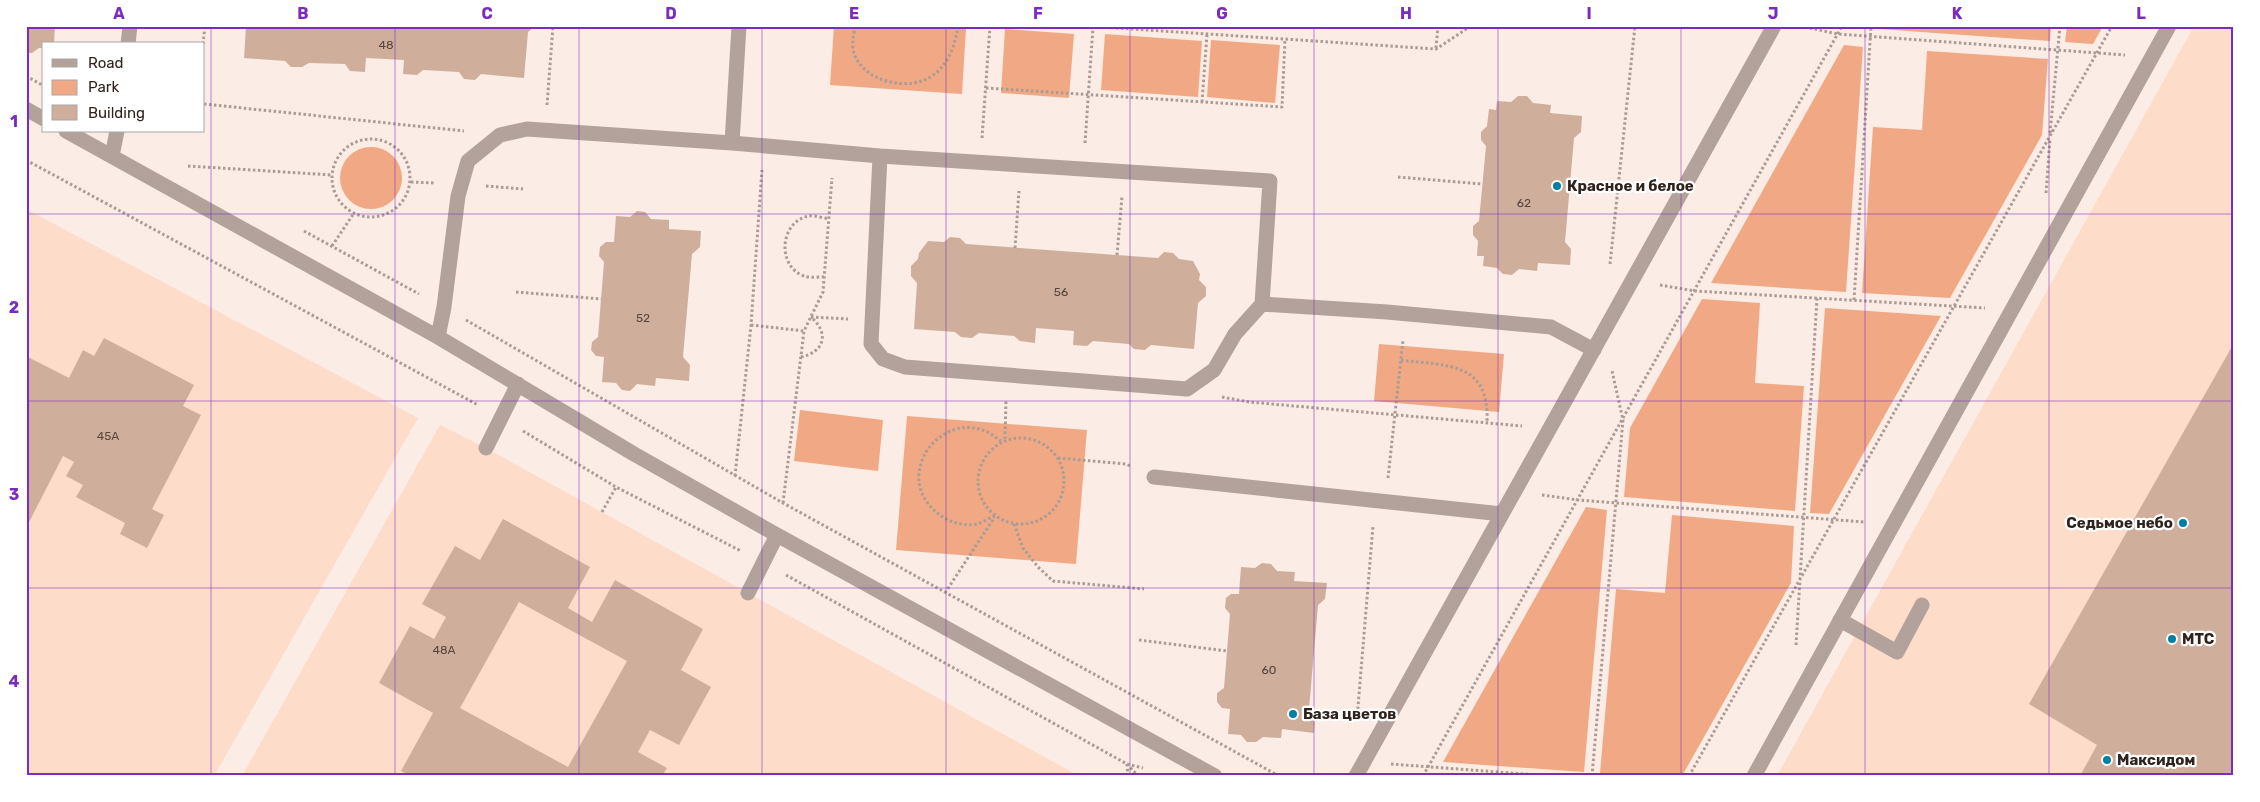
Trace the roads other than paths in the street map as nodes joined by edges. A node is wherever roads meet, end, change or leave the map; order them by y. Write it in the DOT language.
graph roads {
  1 [pos="130,26"];
  2 [pos="739,26"];
  3 [pos="1774,26"];
  4 [pos="2169,26"];
  5 [pos="128,42"];
  6 [pos="26,109"];
  7 [pos="42,118"];
  8 [pos="68,132"];
  9 [pos="117,132"];
  10 [pos="732,143"];
  11 [pos="112,156"];
  12 [pos="880,156"];
  13 [pos="1262,304"];
  14 [pos="438,337"];
  15 [pos="1594,350"];
  16 [pos="518,384"];
  17 [pos="486,448"];
  18 [pos="1154,477"];
  19 [pos="1502,514"];
  20 [pos="777,535"];
  21 [pos="748,593"];
  22 [pos="1922,606"];
  23 [pos="1840,620"];
  24 [pos="1360,769"];
  25 [pos="1215,776"];
  26 [pos="1754,776"];
  1 -- 5 [label="street"];
  2 -- 10 [label="street"];
  3 -- 15 [label="street"];
  4 -- 23 [label="street"];
  6 -- 7 [label="street"];
  8 -- 11 [label="street"];
  9 -- 11 [label="street"];
  10 -- 12 [label="street"];
  10 -- 14 [label="street"];
  11 -- 14 [label="street"];
  12 -- 13 [label="street"];
  12 -- 13 [label="street"];
  13 -- 15 [label="street"];
  14 -- 16 [label="street"];
  15 -- 19 [label="street"];
  16 -- 17 [label="street"];
  16 -- 20 [label="street"];
  18 -- 19 [label="street"];
  19 -- 24 [label="street"];
  20 -- 21 [label="street"];
  20 -- 25 [label="street"];
  22 -- 23 [label="street"];
  23 -- 26 [label="street"];
}
